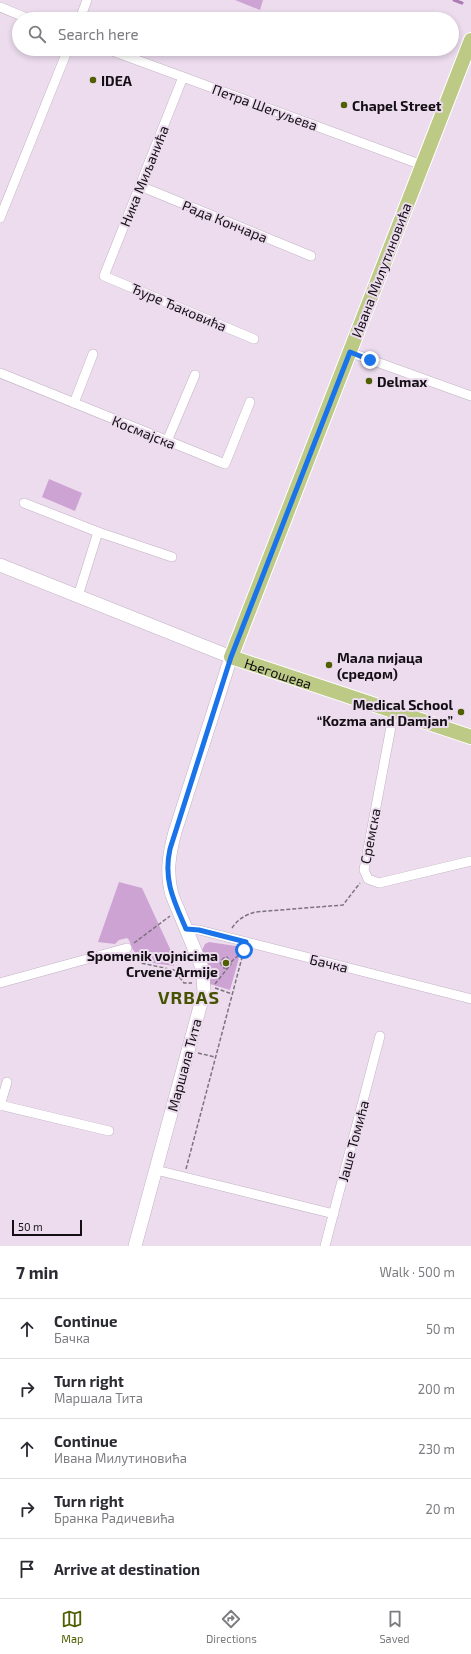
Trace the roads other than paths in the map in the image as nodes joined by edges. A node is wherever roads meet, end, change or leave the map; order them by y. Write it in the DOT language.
graph roads {
  1 [pos="87,0"];
  2 [pos="0,8"];
  3 [pos="83,12"];
  4 [pos="12,13"];
  5 [pos="471,40"];
  6 [pos="65,56"];
  7 [pos="127,56"];
  8 [pos="183,77"];
  9 [pos="422,166"];
  10 [pos="140,186"];
  11 [pos="0,218"];
  12 [pos="311,256"];
  13 [pos="104,276"];
  14 [pos="254,339"];
  15 [pos="350,352"];
  16 [pos="93,354"];
  17 [pos="0,373"];
  18 [pos="195,375"];
  19 [pos="471,396"];
  20 [pos="250,402"];
  21 [pos="74,403"];
  22 [pos="167,441"];
  23 [pos="24,503"];
  24 [pos="98,532"];
  25 [pos="172,557"];
  26 [pos="0,565"];
  27 [pos="78,596"];
  28 [pos="231,657"];
  29 [pos="394,711"];
  30 [pos="471,737"];
  31 [pos="471,861"];
  32 [pos="186,929"];
  33 [pos="127,948"];
  34 [pos="0,983"];
  35 [pos="471,999"];
  36 [pos="380,1036"];
  37 [pos="7,1082"];
  38 [pos="0,1106"];
  39 [pos="109,1131"];
  40 [pos="156,1170"];
  41 [pos="334,1214"];
  42 [pos="135,1246"];
  43 [pos="325,1246"];
  1 -- 3 [label="street"];
  2 -- 4 [label="street"];
  5 -- 9 [label="main road, Ивана Милутиновића"];
  6 -- 11 [label="street"];
  7 -- 8 [label="street, Петра Шегуљева"];
  8 -- 9 [label="street, Петра Шегуљева"];
  8 -- 10 [label="street, Ника Миљанића"];
  9 -- 15 [label="main road, Ивана Милутиновића"];
  10 -- 12 [label="street, Рада Кончара"];
  10 -- 13 [label="street, Ника Миљанића"];
  13 -- 14 [label="street, Ђуре Ђаковића"];
  15 -- 19 [label="street"];
  15 -- 28 [label="main road, Ивана Милутиновића"];
  16 -- 21 [label="street"];
  17 -- 21 [label="street, Космајска"];
  18 -- 22 [label="street"];
  20 -- 22 [label="street, Космајска"];
  21 -- 22 [label="street, Космајска"];
  23 -- 24 [label="street"];
  24 -- 25 [label="street"];
  24 -- 27 [label="street"];
  26 -- 27 [label="street, Његошева"];
  27 -- 28 [label="street, Његошева"];
  28 -- 29 [label="main road, Његошева"];
  28 -- 32 [label="street, Маршала Тита"];
  29 -- 30 [label="main road, Његошева"];
  29 -- 31 [label="street, Сремска"];
  32 -- 35 [label="street, Бачка"];
  32 -- 40 [label="street, Маршала Тита"];
  33 -- 34 [label="street"];
  36 -- 41 [label="street, Јаше Томића"];
  37 -- 38 [label="street"];
  38 -- 39 [label="street"];
  40 -- 41 [label="street"];
  40 -- 42 [label="street, Маршала Тита"];
  41 -- 43 [label="street, Јаше Томића"];
}
